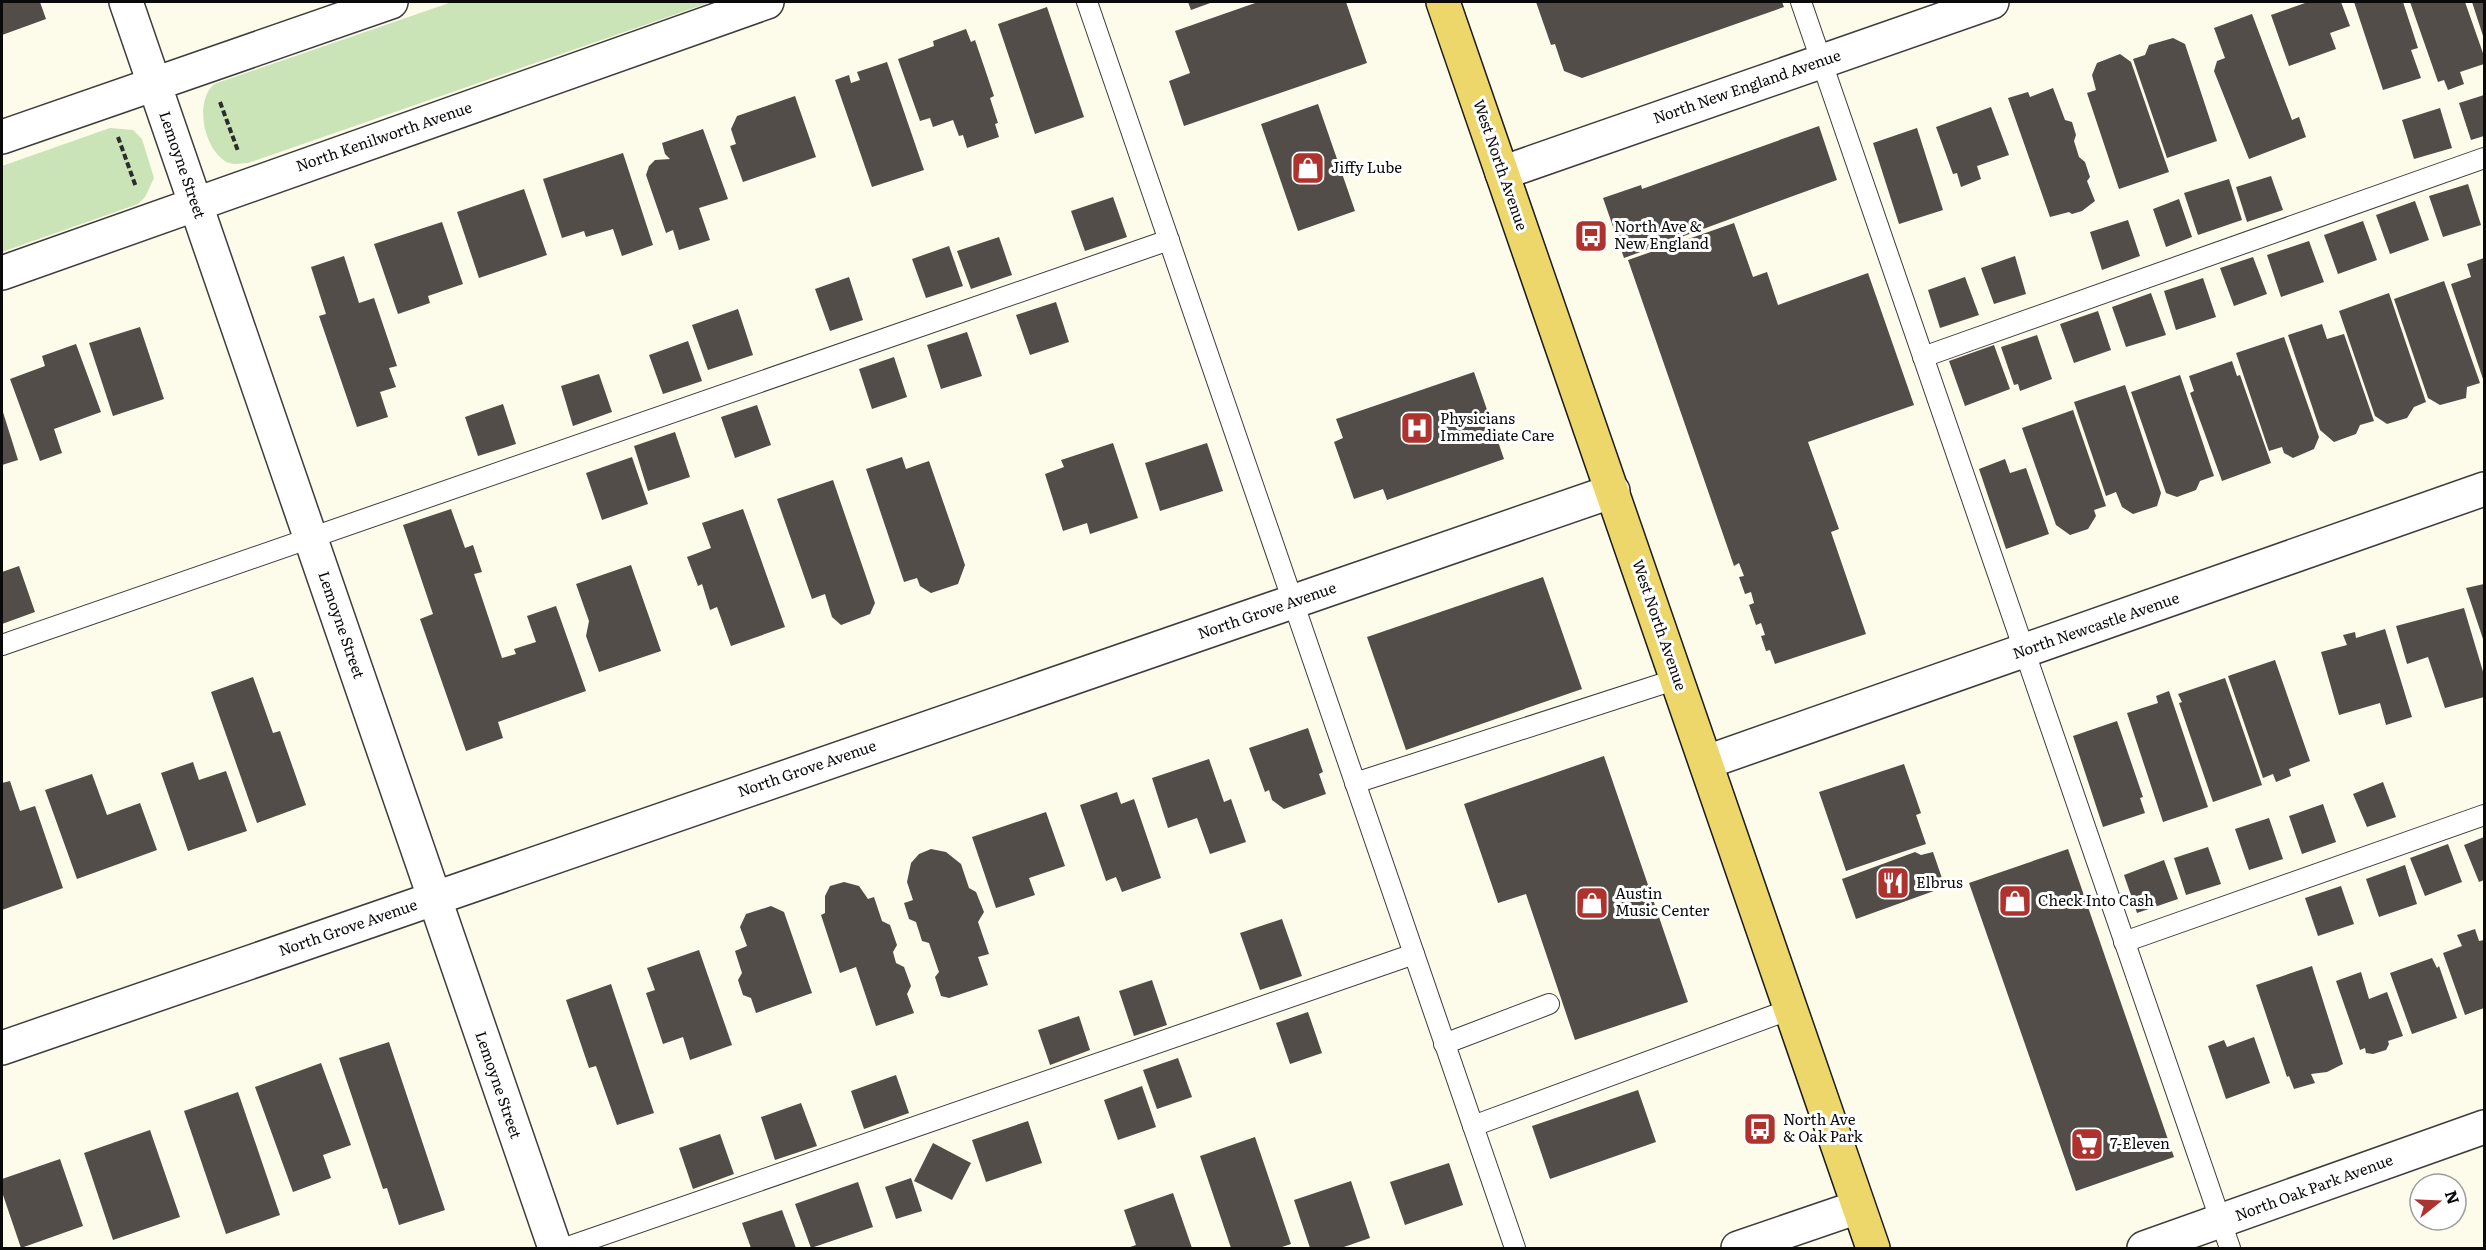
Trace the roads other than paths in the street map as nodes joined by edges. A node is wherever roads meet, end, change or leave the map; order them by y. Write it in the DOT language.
graph roads {
  1 [pos="126,2"];
  2 [pos="391,2"];
  3 [pos="767,2"];
  4 [pos="1087,2"];
  5 [pos="1443,2"];
  6 [pos="1801,2"];
  7 [pos="1992,2"];
  8 [pos="1821,61"];
  9 [pos="154,83"];
  10 [pos="2,137"];
  11 [pos="2484,158"];
  12 [pos="1502,173"];
  13 [pos="195,204"];
  14 [pos="1169,240"];
  15 [pos="2,273"];
  16 [pos="1923,357"];
  17 [pos="2484,489"];
  18 [pos="1613,491"];
  19 [pos="312,538"];
  20 [pos="1293,602"];
  21 [pos="2,645"];
  22 [pos="2024,651"];
  23 [pos="1677,679"];
  24 [pos="1707,762"];
  25 [pos="1355,783"];
  26 [pos="2484,815"];
  27 [pos="435,898"];
  28 [pos="2124,942"];
  29 [pos="1414,954"];
  30 [pos="1549,1004"];
  31 [pos="1791,1009"];
  32 [pos="1444,1044"];
  33 [pos="2,1048"];
  34 [pos="1473,1126"];
  35 [pos="2484,1127"];
  36 [pos="1858,1207"];
  37 [pos="2225,1235"];
  38 [pos="555,1248"];
  39 [pos="565,1248"];
  40 [pos="1515,1248"];
  41 [pos="1738,1248"];
  42 [pos="1873,1248"];
  43 [pos="2144,1248"];
  1 -- 9 [label="street, Lemoyne Street"];
  2 -- 9 [label="street"];
  3 -- 13 [label="street, North Kenilworth Avenue"];
  4 -- 14 [label="lane"];
  5 -- 12 [label="main road, West North Avenue"];
  6 -- 8 [label="lane"];
  7 -- 8 [label="street, North New England Avenue"];
  8 -- 12 [label="street, North New England Avenue"];
  8 -- 16 [label="lane"];
  9 -- 10 [label="street"];
  9 -- 13 [label="street, Lemoyne Street"];
  11 -- 16 [label="lane"];
  12 -- 18 [label="main road, West North Avenue"];
  13 -- 15 [label="street, North Kenilworth Avenue"];
  13 -- 19 [label="street, Lemoyne Street"];
  14 -- 19 [label="lane"];
  14 -- 20 [label="lane"];
  16 -- 22 [label="lane"];
  17 -- 22 [label="street, North Newcastle Avenue"];
  18 -- 20 [label="street, North Grove Avenue"];
  18 -- 23 [label="main road, West North Avenue"];
  19 -- 21 [label="lane"];
  19 -- 27 [label="street, Lemoyne Street"];
  20 -- 25 [label="lane"];
  20 -- 27 [label="street, North Grove Avenue"];
  22 -- 24 [label="street, North Newcastle Avenue"];
  22 -- 28 [label="lane"];
  23 -- 24 [label="main road, West North Avenue"];
  23 -- 25 [label="lane"];
  24 -- 31 [label="main road, West North Avenue"];
  25 -- 29 [label="lane"];
  26 -- 28 [label="lane"];
  27 -- 33 [label="street, North Grove Avenue"];
  27 -- 38 [label="street, Lemoyne Street"];
  28 -- 37 [label="lane"];
  29 -- 32 [label="lane"];
  29 -- 39 [label="lane"];
  30 -- 32 [label="lane"];
  31 -- 34 [label="lane"];
  31 -- 36 [label="main road, West North Avenue"];
  32 -- 34 [label="lane"];
  34 -- 40 [label="lane"];
  35 -- 37 [label="street, North Oak Park Avenue"];
  36 -- 41 [label="street"];
  36 -- 42 [label="main road, West North Avenue"];
  37 -- 43 [label="street, North Oak Park Avenue"];
}
